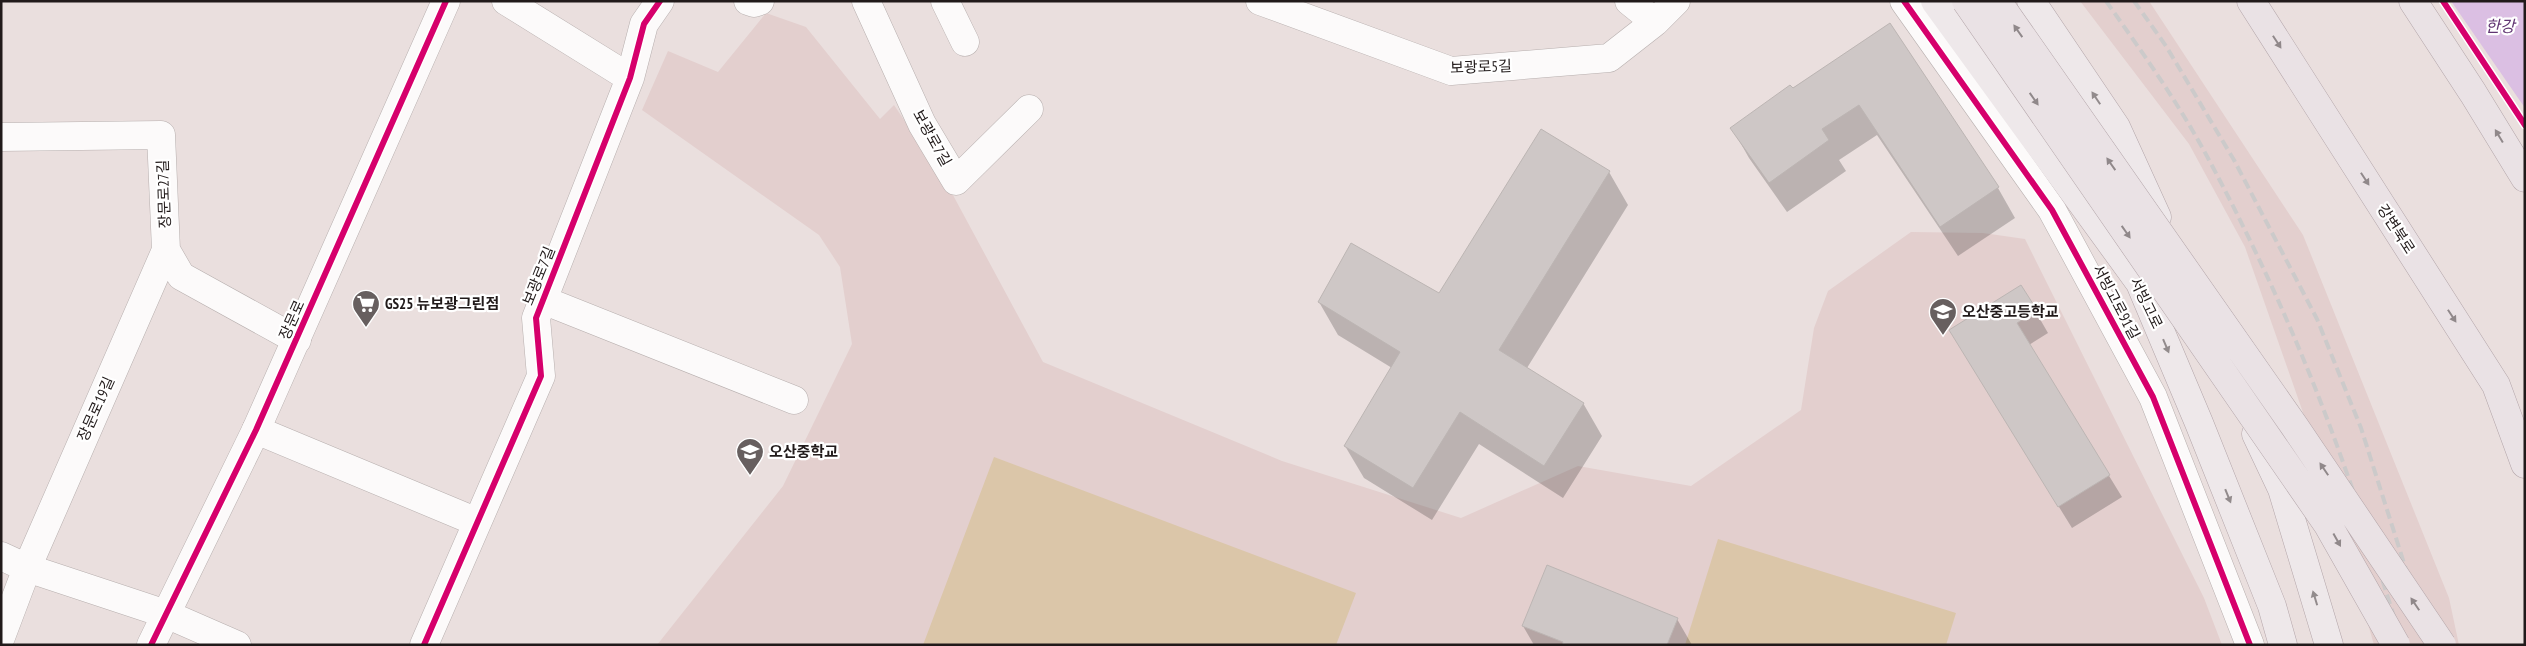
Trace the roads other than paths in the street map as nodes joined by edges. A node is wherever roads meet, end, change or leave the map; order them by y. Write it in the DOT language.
graph roads {
  1 [pos="446,1"];
  2 [pos="506,1"];
  3 [pos="660,1"];
  4 [pos="748,1"];
  5 [pos="760,1"];
  6 [pos="866,1"];
  7 [pos="945,1"];
  8 [pos="1629,1"];
  9 [pos="1676,1"];
  10 [pos="1904,1"];
  11 [pos="1935,1"];
  12 [pos="1966,1"];
  13 [pos="1997,1"];
  14 [pos="2031,1"];
  15 [pos="2251,1"];
  16 [pos="2413,1"];
  17 [pos="1271,3"];
  18 [pos="1655,22"];
  19 [pos="965,42"];
  20 [pos="630,78"];
  21 [pos="1029,109"];
  22 [pos="2,143"];
  23 [pos="2525,178"];
  24 [pos="166,250"];
  25 [pos="543,300"];
  26 [pos="297,340"];
  27 [pos="794,400"];
  28 [pos="256,430"];
  29 [pos="2525,464"];
  30 [pos="477,522"];
  31 [pos="1,556"];
  32 [pos="27,568"];
  33 [pos="166,614"];
  34 [pos="1,637"];
  35 [pos="151,645"];
  36 [pos="237,645"];
  37 [pos="424,645"];
  38 [pos="2250,645"];
  39 [pos="2283,645"];
  40 [pos="2329,645"];
  41 [pos="2396,645"];
  42 [pos="2442,645"];
  1 -- 26 [label="street, 장문로"];
  2 -- 20 [label="street"];
  3 -- 20 [label="street, 보광로7길"];
  4 -- 5 [label="street"];
  6 -- 21 [label="street, 보광로7길"];
  7 -- 19 [label="street"];
  8 -- 18 [label="street"];
  9 -- 18 [label="street, 보광로5길"];
  10 -- 38 [label="street, 서빙고로91길"];
  11 -- 39 [label="main road, 서빙고로, one-way"];
  12 -- 41 [label="highway, one-way, bridge"];
  42 -- 13 [label="highway, one-way, bridge"];
  40 -- 14 [label="main road, one-way"];
  15 -- 29 [label="highway, 강변북로, one-way"];
  23 -- 16 [label="highway, one-way"];
  17 -- 18 [label="street, 보광로5길"];
  20 -- 25 [label="street, 보광로7길"];
  22 -- 24 [label="street, 장문로27길"];
  24 -- 26 [label="street, 장문로27길"];
  24 -- 32 [label="street, 장문로19길"];
  25 -- 27 [label="street, 보광로7길"];
  25 -- 30 [label="street, 보광로7길"];
  26 -- 28 [label="street, 장문로"];
  28 -- 30 [label="street"];
  28 -- 33 [label="street, 장문로"];
  30 -- 37 [label="street, 보광로7길"];
  31 -- 32 [label="street"];
  32 -- 33 [label="street"];
  32 -- 34 [label="street, 장문로19길"];
  33 -- 35 [label="street, 장문로"];
  33 -- 36 [label="street"];
}
